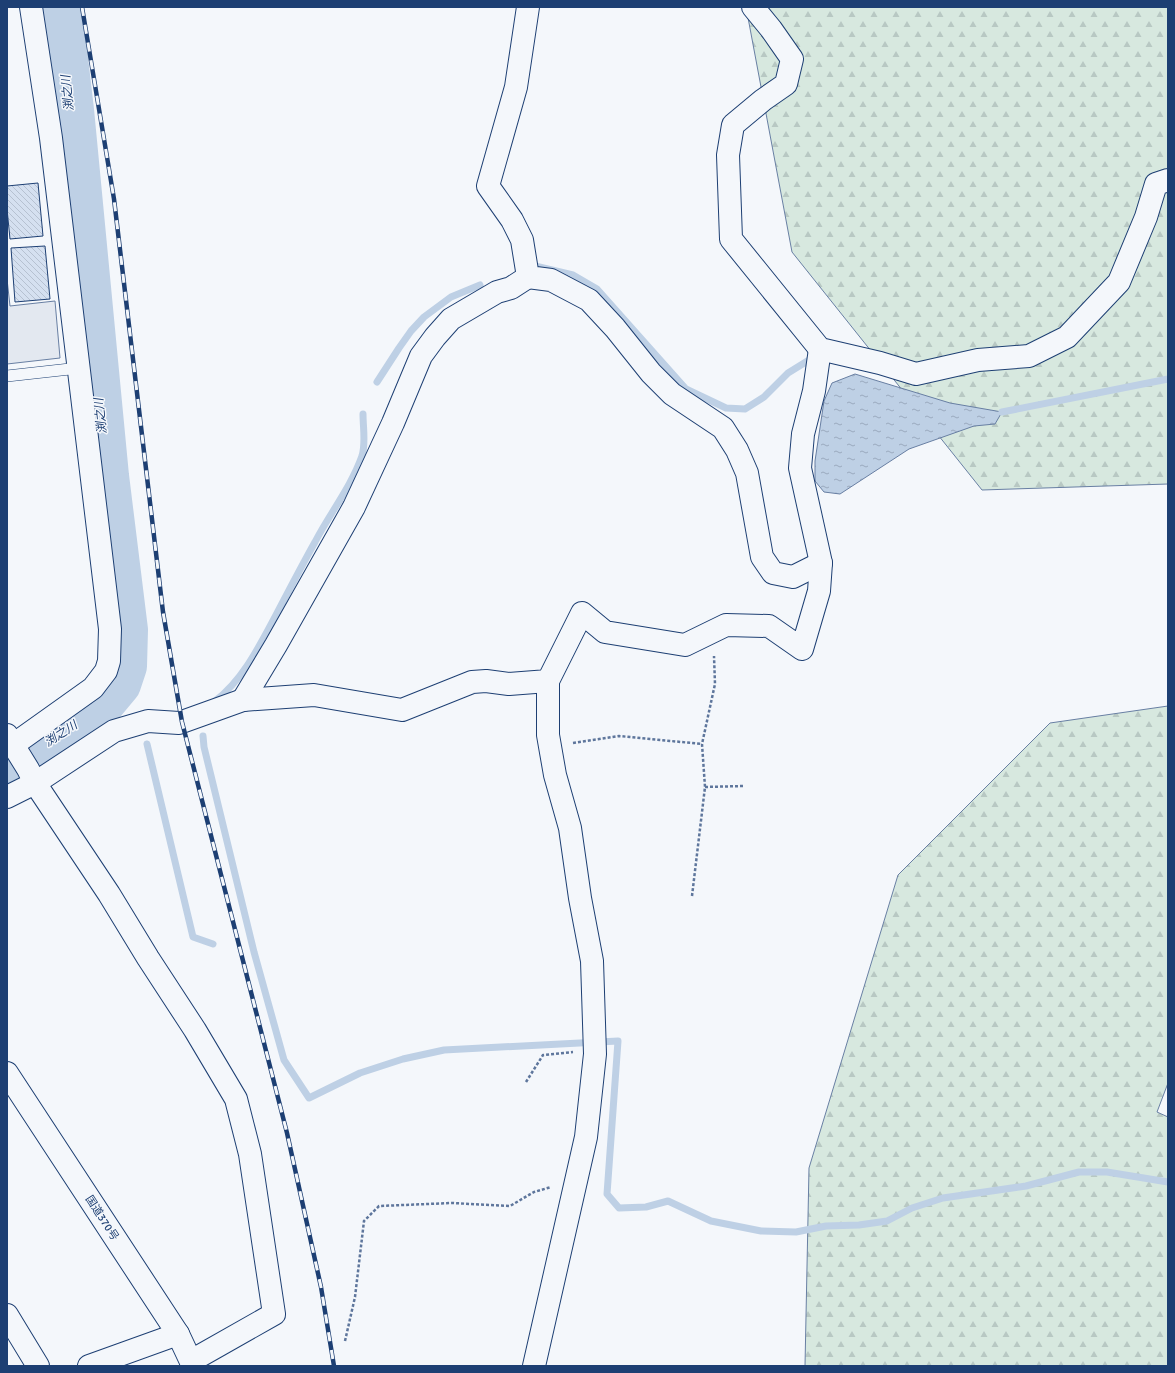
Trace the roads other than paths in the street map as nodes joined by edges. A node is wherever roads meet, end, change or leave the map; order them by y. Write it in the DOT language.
graph roads {
  1 [pos="31,7"];
  2 [pos="528,7"];
  3 [pos="753,7"];
  4 [pos="1168,180"];
  5 [pos="528,277"];
  6 [pos="820,349"];
  7 [pos="79,368"];
  8 [pos="7,376"];
  9 [pos="821,563"];
  10 [pos="548,682"];
  11 [pos="243,700"];
  12 [pos="12,744"];
  13 [pos="32,776"];
  14 [pos="7,797"];
  15 [pos="7,1073"];
  16 [pos="7,1316"];
  17 [pos="178,1334"];
  18 [pos="192,1364"];
  19 [pos="38,1366"];
  20 [pos="88,1366"];
  21 [pos="534,1366"];
  1 -- 7 [label="main road"];
  2 -- 5 [label="main road"];
  3 -- 6 [label="main road"];
  4 -- 6 [label="main road"];
  5 -- 9 [label="main road"];
  5 -- 11 [label="main road"];
  6 -- 9 [label="main road"];
  7 -- 8 [label="lane"];
  7 -- 12 [label="main road"];
  9 -- 10 [label="main road"];
  10 -- 11 [label="main road"];
  10 -- 21 [label="main road"];
  11 -- 13 [label="main road"];
  12 -- 13 [label="main road"];
  13 -- 14 [label="main road"];
  13 -- 18 [label="main road"];
  15 -- 17 [label="main road, 国道370号"];
  16 -- 19 [label="main road"];
  17 -- 18 [label="main road, 国道370号"];
  17 -- 20 [label="main road"];
}
